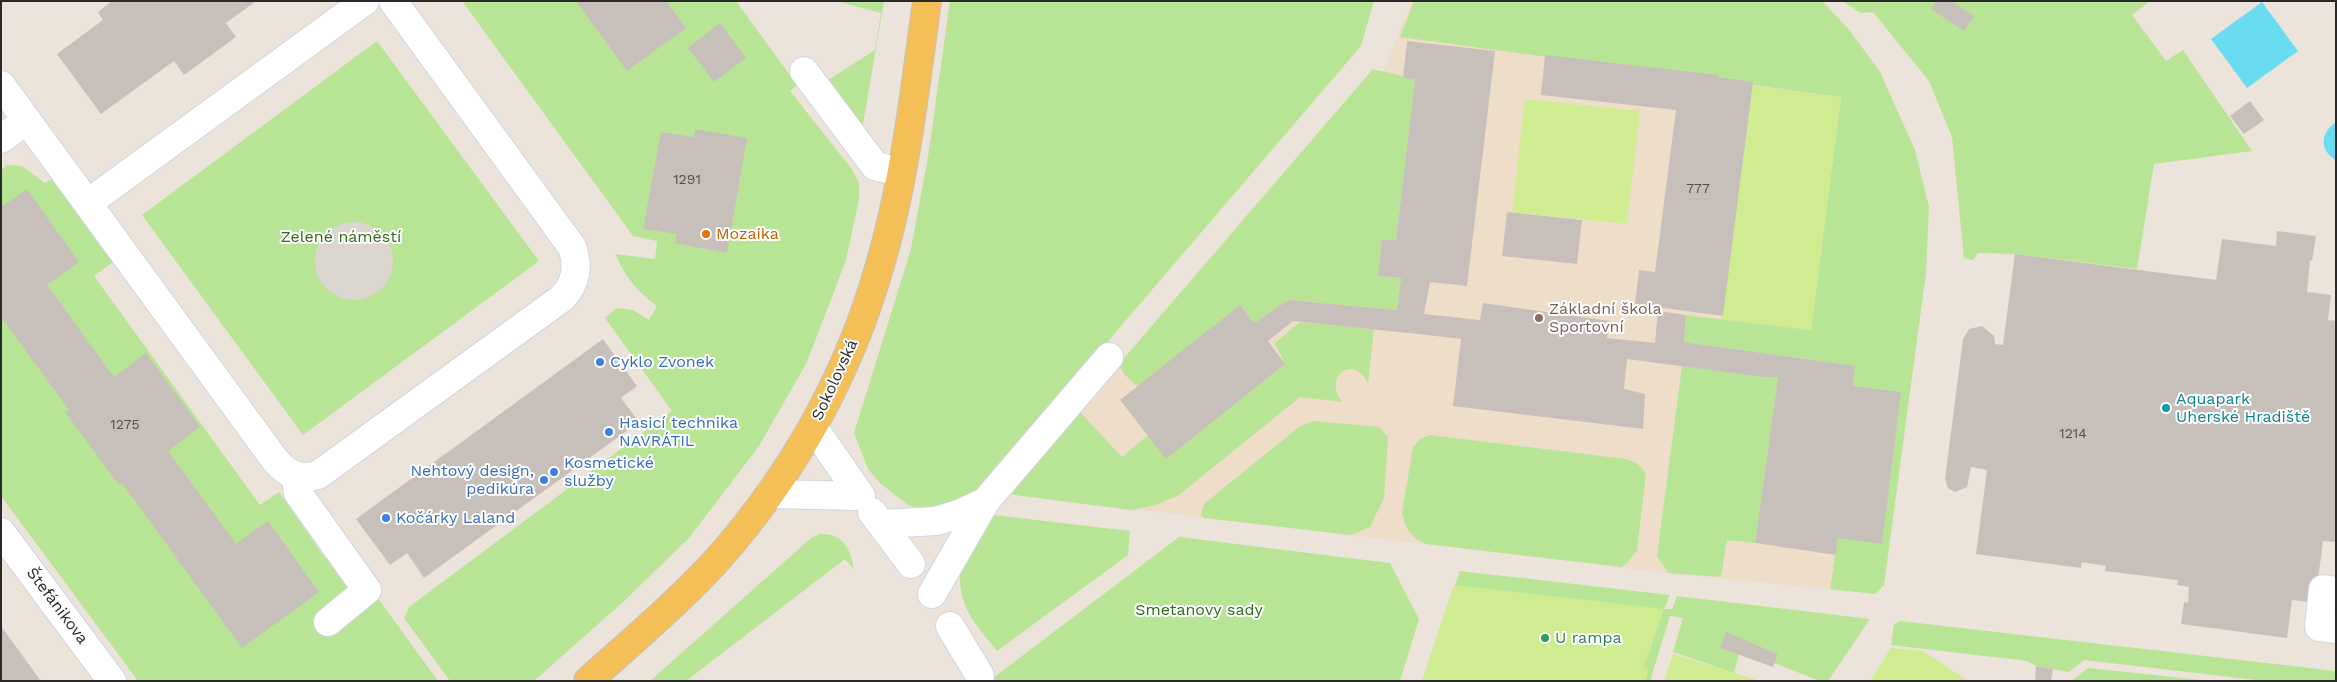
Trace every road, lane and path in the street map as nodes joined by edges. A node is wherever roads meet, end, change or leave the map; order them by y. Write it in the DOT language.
graph roads {
  1 [pos="366,1"];
  2 [pos="393,1"];
  3 [pos="927,1"];
  4 [pos="804,71"];
  5 [pos="1,85"];
  6 [pos="27,120"];
  7 [pos="1,139"];
  8 [pos="888,169"];
  9 [pos="88,203"];
  10 [pos="1109,357"];
  11 [pos="813,427"];
  12 [pos="296,477"];
  13 [pos="770,494"];
  14 [pos="861,496"];
  15 [pos="985,502"];
  16 [pos="881,524"];
  17 [pos="1,532"];
  18 [pos="911,564"];
  19 [pos="2336,591"];
  20 [pos="932,594"];
  21 [pos="328,622"];
  22 [pos="950,626"];
  23 [pos="2336,629"];
  24 [pos="980,676"];
  25 [pos="112,681"];
  26 [pos="588,681"];
  1 -- 9 [label="street"];
  2 -- 12 [label="street"];
  3 -- 8 [label="main road, Sokolovská"];
  4 -- 8 [label="street"];
  5 -- 6 [label="street"];
  6 -- 7 [label="street"];
  6 -- 9 [label="street"];
  8 -- 11 [label="main road, Sokolovská"];
  9 -- 12 [label="street"];
  10 -- 15 [label="street"];
  11 -- 13 [label="main road, Sokolovská"];
  11 -- 14 [label="street"];
  12 -- 21 [label="street"];
  13 -- 14 [label="street"];
  13 -- 26 [label="main road, Sokolovská"];
  14 -- 16 [label="street"];
  15 -- 16 [label="street"];
  15 -- 20 [label="street"];
  16 -- 18 [label="street"];
  17 -- 25 [label="street, Štefánikova"];
  19 -- 23 [label="street"];
  22 -- 24 [label="street"];
}
